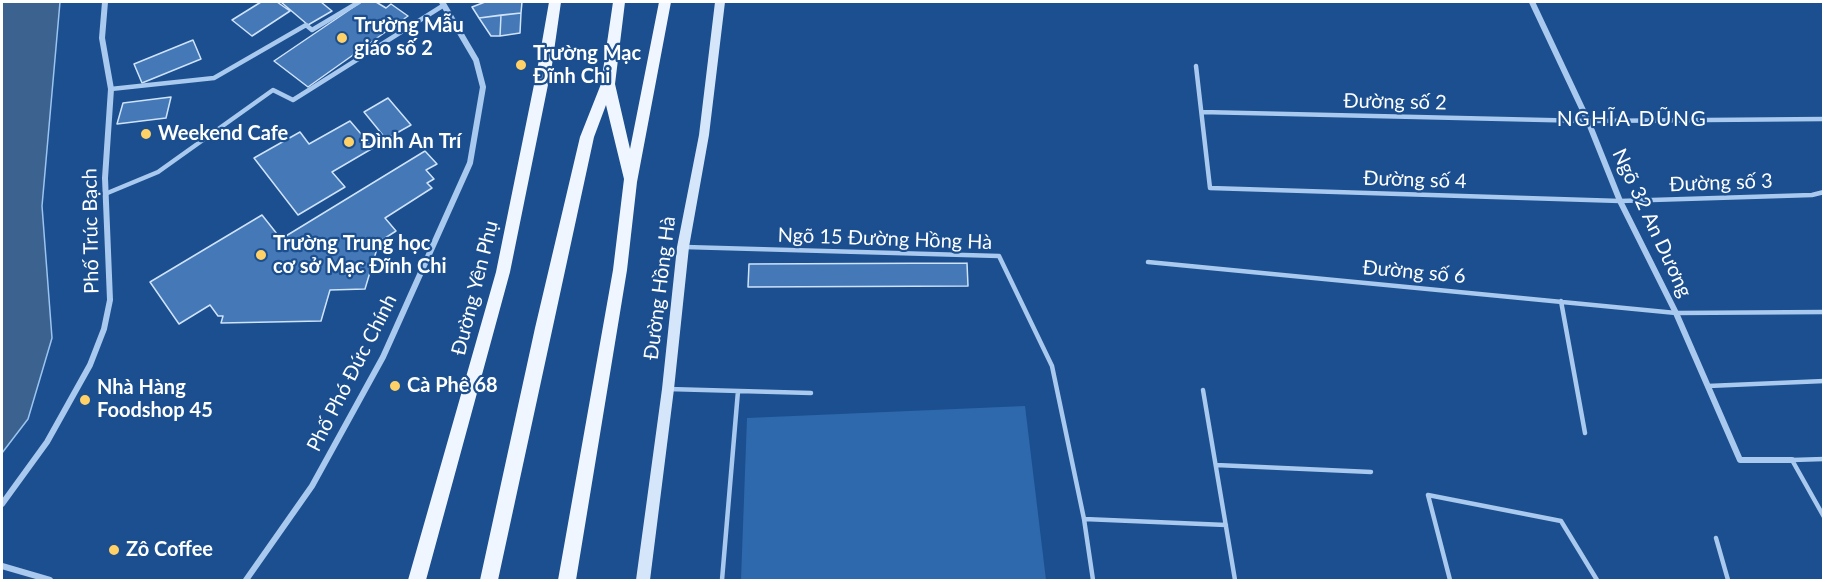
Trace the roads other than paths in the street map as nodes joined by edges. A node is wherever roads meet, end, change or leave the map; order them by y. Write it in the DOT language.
graph roads {
  1 [pos="105,2"];
  2 [pos="359,2"];
  3 [pos="555,2"];
  4 [pos="665,2"];
  5 [pos="720,2"];
  6 [pos="1532,2"];
  7 [pos="443,3"];
  8 [pos="619,4"];
  9 [pos="1196,66"];
  10 [pos="608,84"];
  11 [pos="111,88"];
  12 [pos="1202,112"];
  13 [pos="1824,119"];
  14 [pos="1588,121"];
  15 [pos="630,182"];
  16 [pos="1824,192"];
  17 [pos="105,194"];
  18 [pos="1620,201"];
  19 [pos="683,247"];
  20 [pos="1148,262"];
  21 [pos="1561,301"];
  22 [pos="1824,312"];
  23 [pos="1676,313"];
  24 [pos="1824,381"];
  25 [pos="1708,386"];
  26 [pos="668,389"];
  27 [pos="1203,390"];
  28 [pos="738,391"];
  29 [pos="811,393"];
  30 [pos="1585,433"];
  31 [pos="1824,459"];
  32 [pos="1792,460"];
  33 [pos="1216,465"];
  34 [pos="1371,472"];
  35 [pos="2,504"];
  36 [pos="1824,517"];
  37 [pos="1084,519"];
  38 [pos="1226,525"];
  39 [pos="1716,538"];
  40 [pos="2,566"];
  41 [pos="50,580"];
  42 [pos="246,580"];
  43 [pos="417,580"];
  44 [pos="489,580"];
  45 [pos="567,580"];
  46 [pos="643,580"];
  47 [pos="722,580"];
  48 [pos="1093,580"];
  49 [pos="1235,580"];
  50 [pos="1450,580"];
  51 [pos="1598,580"];
  52 [pos="1728,580"];
  1 -- 11 [label="street, Phố Trúc Bạch"];
  2 -- 11 [label="lane"];
  3 -- 43 [label="main road, Đường Yên Phụ"];
  4 -- 15 [label="main road"];
  5 -- 19 [label="street, Đường Hồng Hà"];
  6 -- 14 [label="street, Ngõ 32 An Dương"];
  7 -- 17 [label="lane"];
  7 -- 42 [label="street, Phố Phó Đức Chính"];
  8 -- 10 [label="main road"];
  9 -- 12 [label="lane"];
  10 -- 15 [label="main road"];
  10 -- 44 [label="main road"];
  11 -- 17 [label="street, Phố Trúc Bạch"];
  12 -- 14 [label="lane, Đường số 2"];
  12 -- 18 [label="lane, Đường số 4"];
  13 -- 14 [label="lane, Đường số 2"];
  14 -- 18 [label="street, Ngõ 32 An Dương"];
  15 -- 45 [label="main road"];
  16 -- 18 [label="lane, Đường số 3"];
  17 -- 35 [label="street, Phố Trúc Bạch"];
  18 -- 23 [label="street, Ngõ 32 An Dương"];
  19 -- 26 [label="street, Đường Hồng Hà"];
  19 -- 37 [label="lane, Ngõ 15 Đường Hồng Hà"];
  20 -- 21 [label="lane, Đường số 6"];
  21 -- 23 [label="lane, Đường số 6"];
  21 -- 30 [label="lane"];
  22 -- 23 [label="lane, Đường số 6"];
  23 -- 25 [label="street, Ngõ 32 An Dương"];
  24 -- 25 [label="lane"];
  25 -- 32 [label="street, Ngõ 32 An Dương"];
  26 -- 28 [label="lane"];
  26 -- 46 [label="street, Đường Hồng Hà"];
  27 -- 33 [label="lane"];
  28 -- 29 [label="lane"];
  28 -- 47 [label="lane"];
  31 -- 32 [label="lane"];
  32 -- 36 [label="lane"];
  33 -- 34 [label="lane"];
  33 -- 38 [label="lane"];
  37 -- 38 [label="lane"];
  37 -- 48 [label="lane, Ngõ 15 Đường Hồng Hà"];
  38 -- 49 [label="lane"];
  39 -- 52 [label="lane"];
  40 -- 41 [label="street"];
  50 -- 51 [label="lane"];
}
